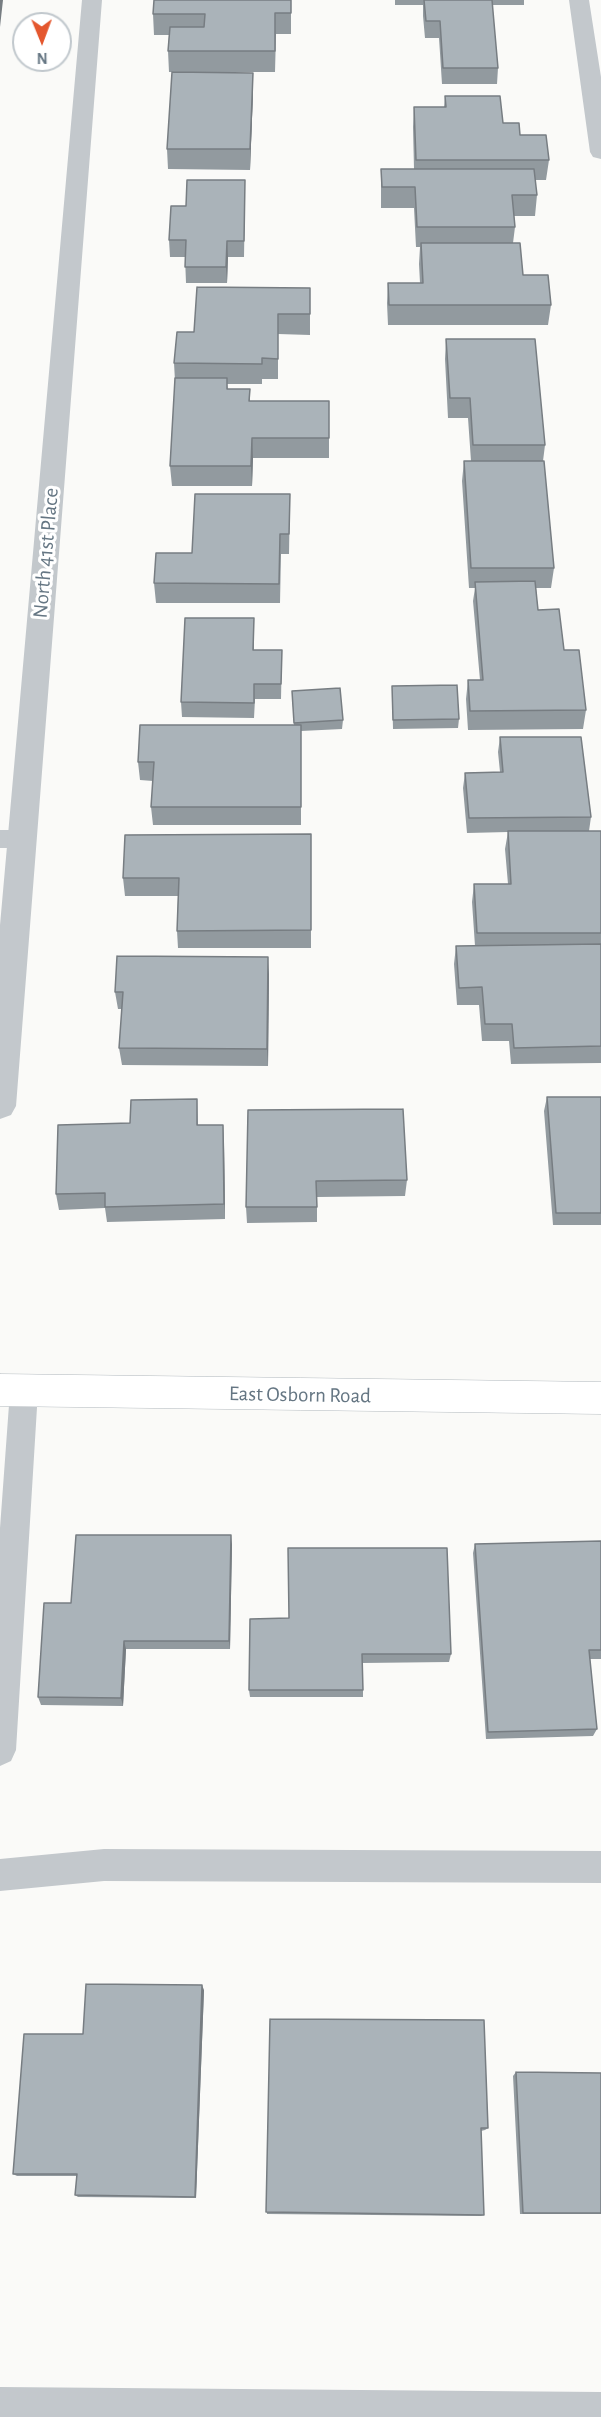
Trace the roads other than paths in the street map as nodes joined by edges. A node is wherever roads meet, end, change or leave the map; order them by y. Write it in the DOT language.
graph roads {
  1 [pos="92,0"];
  2 [pos="579,0"];
  3 [pos="601,152"];
  4 [pos="11,839"];
  5 [pos="0,1106"];
  6 [pos="12,1391"];
  7 [pos="601,1398"];
  8 [pos="0,1750"];
  9 [pos="601,1867"];
  10 [pos="0,1875"];
  11 [pos="0,2410"];
  12 [pos="601,2415"];
  1 -- 4 [label="street, North 41st Place"];
  2 -- 3 [label="street"];
  4 -- 5 [label="street, North 41st Place"];
  6 -- 7 [label="street, East Osborn Road"];
  6 -- 8 [label="lane"];
  9 -- 10 [label="lane"];
  11 -- 12 [label="street"];
}
